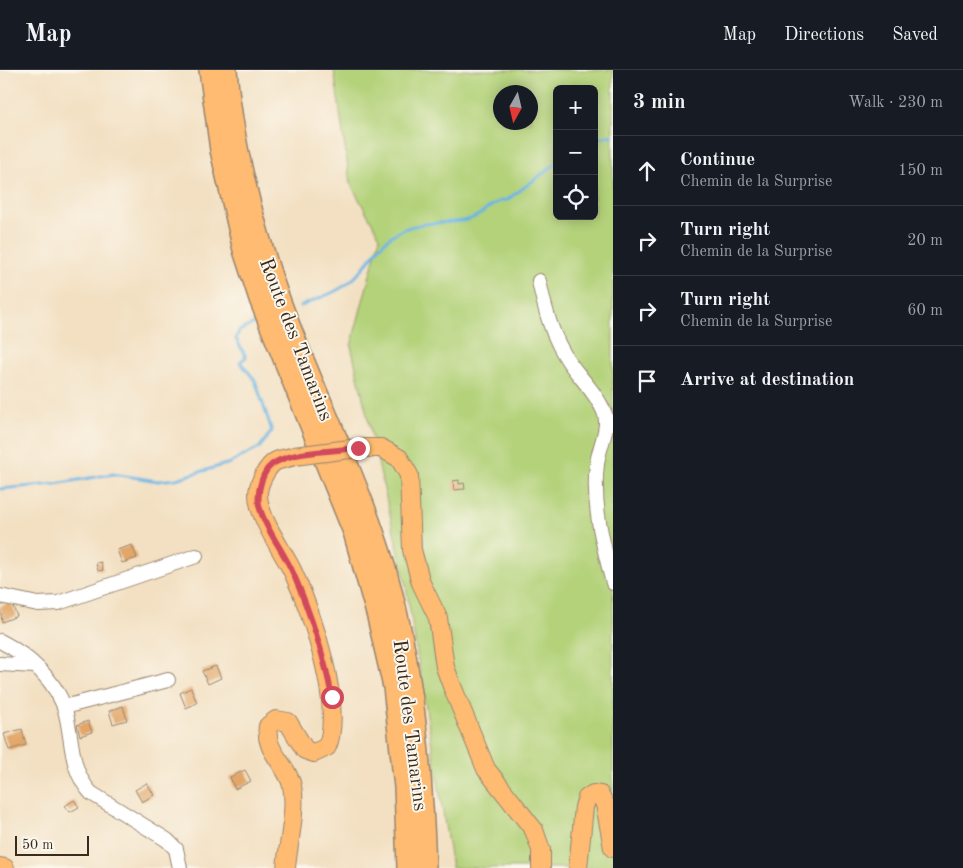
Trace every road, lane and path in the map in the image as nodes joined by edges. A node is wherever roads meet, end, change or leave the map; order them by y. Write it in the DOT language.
graph roads {
  1 [pos="210,70"];
  2 [pos="226,70"];
  3 [pos="539,281"];
  4 [pos="196,556"];
  5 [pos="613,584"];
  6 [pos="0,596"];
  7 [pos="0,641"];
  8 [pos="0,664"];
  9 [pos="35,666"];
  10 [pos="168,680"];
  11 [pos="64,708"];
  12 [pos="613,848"];
  13 [pos="0,867"];
  14 [pos="5,868"];
  15 [pos="180,868"];
  16 [pos="286,868"];
  17 [pos="408,868"];
  18 [pos="425,868"];
  19 [pos="541,868"];
  20 [pos="578,868"];
  1 -- 17 [label="highway, Route des Tamarins"];
  2 -- 18 [label="highway, Route des Tamarins"];
  3 -- 5 [label="street"];
  4 -- 6 [label="street"];
  7 -- 9 [label="street"];
  8 -- 9 [label="street"];
  9 -- 11 [label="street"];
  10 -- 11 [label="street"];
  11 -- 15 [label="street"];
  12 -- 20 [label="main road"];
  13 -- 14 [label="main road"];
  16 -- 19 [label="main road, bridge"];
}
